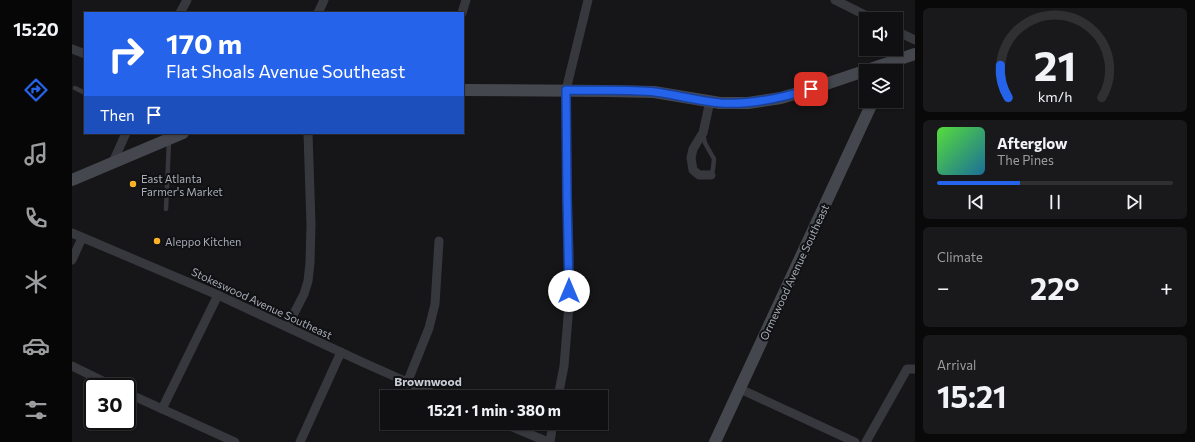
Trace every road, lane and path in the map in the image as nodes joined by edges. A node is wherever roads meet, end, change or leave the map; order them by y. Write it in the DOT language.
graph roads {
  1 [pos="186,0"];
  2 [pos="324,0"];
  3 [pos="466,0"];
  4 [pos="588,0"];
  5 [pos="835,0"];
  6 [pos="180,12"];
  7 [pos="318,12"];
  8 [pos="462,12"];
  9 [pos="859,12"];
  10 [pos="903,34"];
  11 [pos="915,40"];
  12 [pos="72,49"];
  13 [pos="84,54"];
  14 [pos="915,54"];
  15 [pos="894,64"];
  16 [pos="859,75"];
  17 [pos="75,88"];
  18 [pos="464,90"];
  19 [pos="566,90"];
  20 [pos="84,92"];
  21 [pos="710,101"];
  22 [pos="870,108"];
  23 [pos="703,133"];
  24 [pos="126,134"];
  25 [pos="181,134"];
  26 [pos="308,134"];
  27 [pos="169,139"];
  28 [pos="113,162"];
  29 [pos="711,175"];
  30 [pos="72,180"];
  31 [pos="166,209"];
  32 [pos="72,233"];
  33 [pos="82,238"];
  34 [pos="439,241"];
  35 [pos="72,260"];
  36 [pos="218,295"];
  37 [pos="287,327"];
  38 [pos="341,352"];
  39 [pos="72,366"];
  40 [pos="915,369"];
  41 [pos="97,378"];
  42 [pos="407,383"];
  43 [pos="740,389"];
  44 [pos="424,390"];
  45 [pos="559,390"];
  46 [pos="136,397"];
  47 [pos="162,410"];
  48 [pos="520,430"];
  49 [pos="552,430"];
  50 [pos="235,442"];
  51 [pos="300,442"];
  52 [pos="549,442"];
  53 [pos="715,442"];
  54 [pos="855,442"];
  55 [pos="866,442"];
  1 -- 6 [label="street"];
  2 -- 7 [label="street"];
  3 -- 8 [label="street"];
  4 -- 19 [label="street"];
  5 -- 9 [label="street"];
  10 -- 11 [label="street"];
  12 -- 13 [label="street"];
  14 -- 15 [label="street"];
  16 -- 21 [label="street"];
  17 -- 20 [label="lane"];
  18 -- 19 [label="street"];
  19 -- 21 [label="street"];
  19 -- 45 [label="street"];
  21 -- 23 [label="street"];
  22 -- 43 [label="street, Ormewood Avenue Southeast"];
  23 -- 29 [label="lane"];
  23 -- 29 [label="street"];
  24 -- 28 [label="street"];
  25 -- 27 [label="street"];
  26 -- 37 [label="street"];
  27 -- 28 [label="street"];
  27 -- 31 [label="lane"];
  28 -- 30 [label="street"];
  32 -- 33 [label="street, Stokeswood Avenue Southeast"];
  33 -- 35 [label="street"];
  33 -- 36 [label="street, Stokeswood Avenue Southeast"];
  34 -- 42 [label="street"];
  36 -- 37 [label="street, Stokeswood Avenue Southeast"];
  36 -- 47 [label="street"];
  37 -- 38 [label="street, Stokeswood Avenue Southeast"];
  38 -- 42 [label="street, Stokeswood Avenue Southeast"];
  38 -- 51 [label="street"];
  39 -- 41 [label="street"];
  40 -- 55 [label="street"];
  42 -- 44 [label="street, Stokeswood Avenue Southeast"];
  43 -- 53 [label="street, Ormewood Avenue Southeast"];
  43 -- 54 [label="street"];
  46 -- 47 [label="street"];
  47 -- 50 [label="street"];
  48 -- 52 [label="street"];
  49 -- 52 [label="street"];
}
